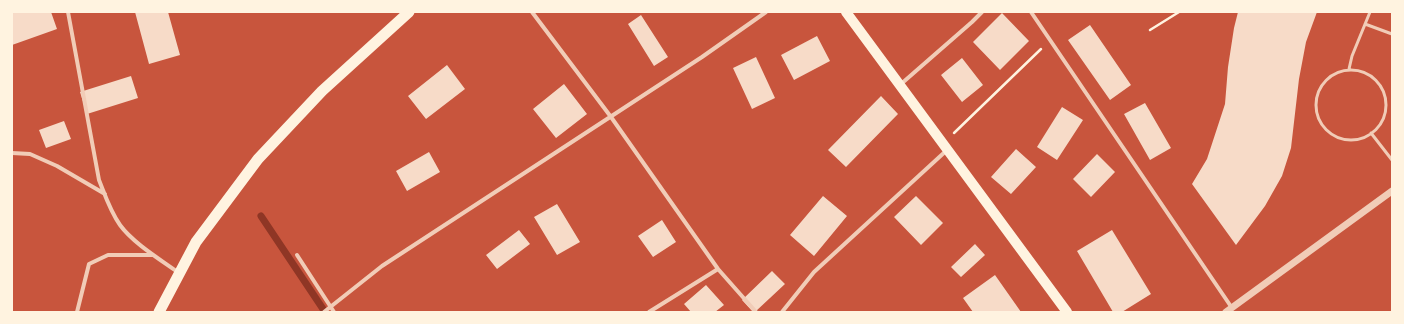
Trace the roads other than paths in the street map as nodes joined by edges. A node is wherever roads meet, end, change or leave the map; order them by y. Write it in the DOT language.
graph roads {
  1 [pos="68,12"];
  2 [pos="408,12"];
  3 [pos="532,12"];
  4 [pos="766,12"];
  5 [pos="846,12"];
  6 [pos="982,12"];
  7 [pos="1030,12"];
  8 [pos="1370,12"];
  9 [pos="1365,24"];
  10 [pos="1392,34"];
  11 [pos="1350,69"];
  12 [pos="900,84"];
  13 [pos="610,117"];
  14 [pos="1372,133"];
  15 [pos="946,146"];
  16 [pos="12,153"];
  17 [pos="1392,160"];
  18 [pos="1392,191"];
  19 [pos="105,194"];
  20 [pos="154,255"];
  21 [pos="297,255"];
  22 [pos="718,269"];
  23 [pos="180,273"];
  24 [pos="331,306"];
  25 [pos="1229,310"];
  26 [pos="77,312"];
  27 [pos="159,312"];
  28 [pos="324,312"];
  29 [pos="334,312"];
  30 [pos="649,312"];
  31 [pos="756,312"];
  32 [pos="782,312"];
  33 [pos="1067,312"];
  1 -- 19 [label="street"];
  2 -- 23 [label="highway"];
  3 -- 13 [label="street"];
  4 -- 13 [label="street"];
  5 -- 12 [label="main road"];
  6 -- 12 [label="street"];
  7 -- 25 [label="street"];
  8 -- 9 [label="lane"];
  9 -- 10 [label="lane"];
  9 -- 11 [label="lane"];
  11 -- 14 [label="lane"];
  11 -- 14 [label="lane"];
  12 -- 15 [label="main road"];
  13 -- 22 [label="street"];
  13 -- 24 [label="street"];
  14 -- 17 [label="lane"];
  15 -- 32 [label="street"];
  15 -- 33 [label="main road"];
  16 -- 19 [label="street"];
  18 -- 25 [label="street"];
  19 -- 20 [label="street"];
  20 -- 23 [label="street"];
  20 -- 26 [label="street"];
  21 -- 24 [label="street"];
  22 -- 30 [label="street"];
  22 -- 31 [label="street"];
  23 -- 27 [label="highway"];
  24 -- 28 [label="street"];
  24 -- 29 [label="street"];
}
